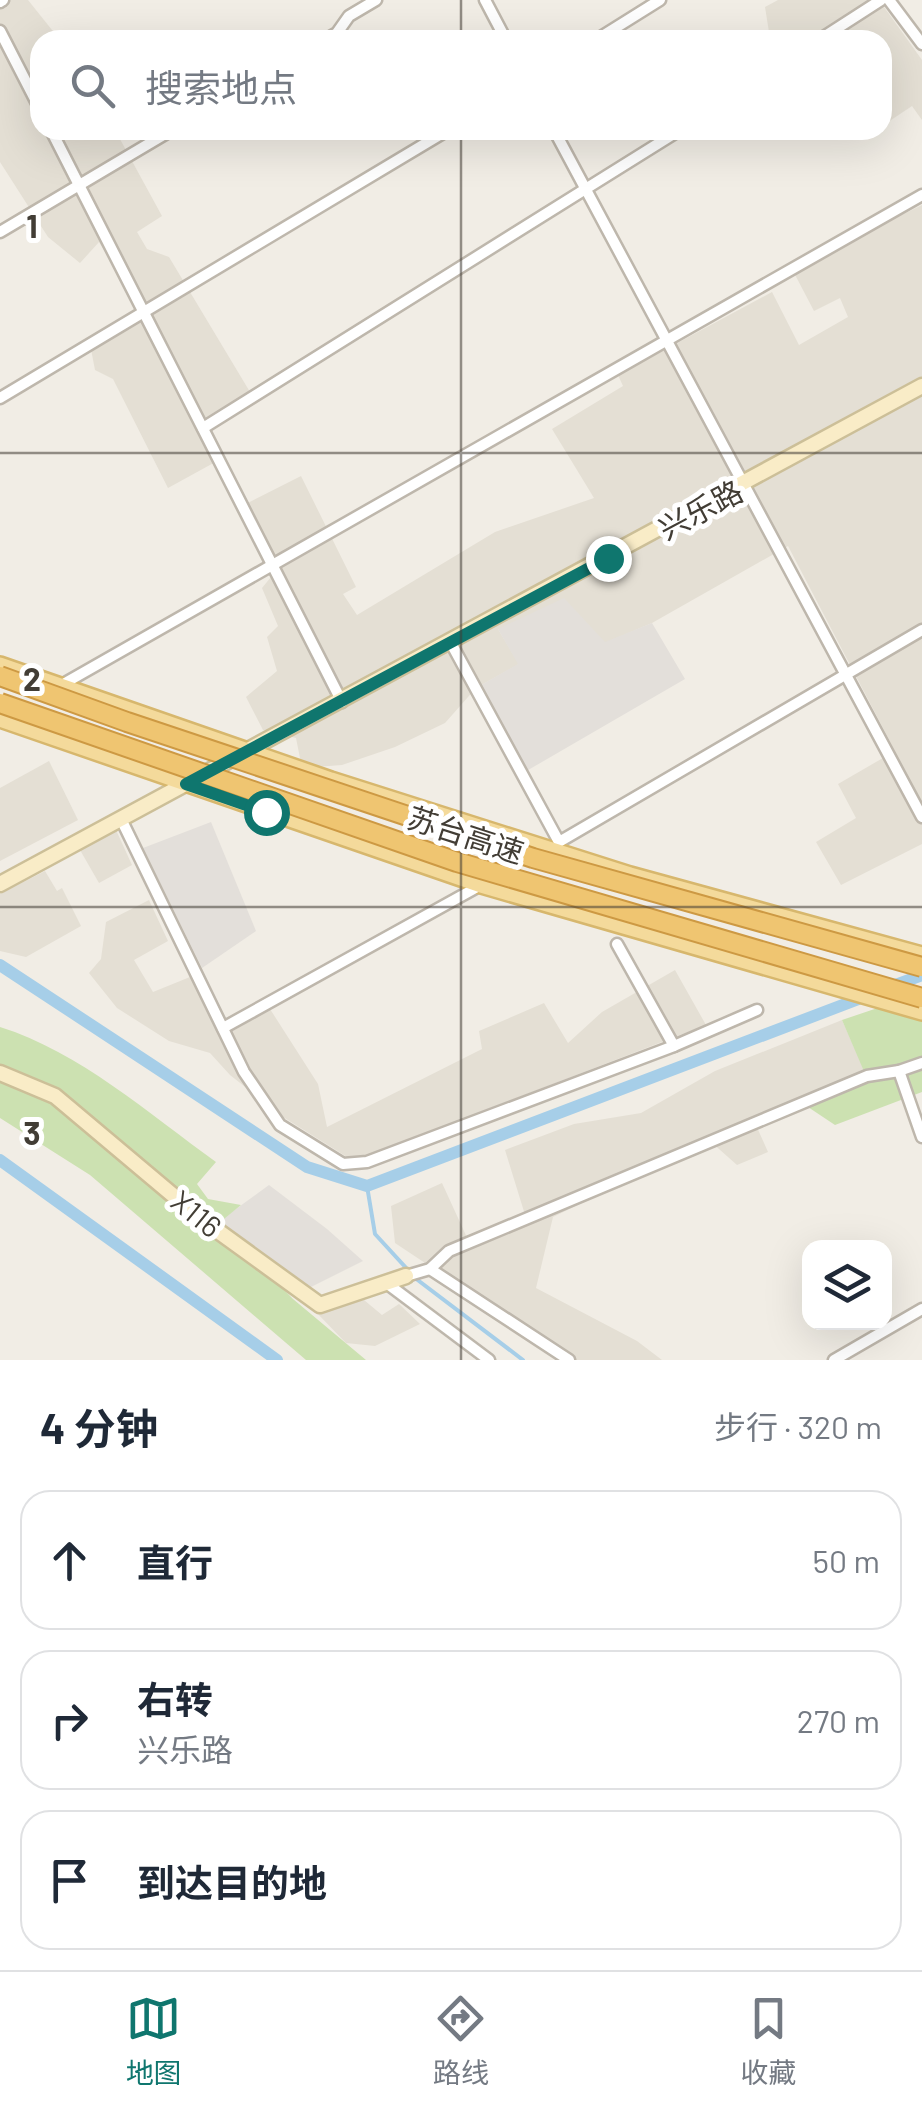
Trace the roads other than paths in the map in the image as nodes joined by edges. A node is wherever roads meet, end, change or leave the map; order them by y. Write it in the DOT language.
graph roads {
  1 [pos="376,0"];
  2 [pos="485,0"];
  3 [pos="660,0"];
  4 [pos="881,0"];
  5 [pos="890,0"];
  6 [pos="339,30"];
  7 [pos="501,30"];
  8 [pos="612,30"];
  9 [pos="834,30"];
  10 [pos="0,31"];
  11 [pos="922,44"];
  12 [pos="30,90"];
  13 [pos="56,140"];
  14 [pos="155,140"];
  15 [pos="431,140"];
  16 [pos="559,140"];
  17 [pos="665,140"];
  18 [pos="79,185"];
  19 [pos="586,191"];
  20 [pos="922,196"];
  21 [pos="0,232"];
  22 [pos="144,312"];
  23 [pos="666,340"];
  24 [pos="922,386"];
  25 [pos="0,398"];
  26 [pos="203,428"];
  27 [pos="746,484"];
  28 [pos="272,564"];
  29 [pos="922,630"];
  30 [pos="451,643"];
  31 [pos="0,666"];
  32 [pos="846,673"];
  33 [pos="0,676"];
  34 [pos="58,688"];
  35 [pos="342,702"];
  36 [pos="0,703"];
  37 [pos="0,719"];
  38 [pos="248,752"];
  39 [pos="186,784"];
  40 [pos="922,817"];
  41 [pos="122,819"];
  42 [pos="0,884"];
  43 [pos="480,885"];
  44 [pos="616,944"];
  45 [pos="919,958"];
  46 [pos="920,1007"];
  47 [pos="757,1010"];
  48 [pos="222,1028"];
  49 [pos="674,1046"];
  50 [pos="922,1063"];
  51 [pos="900,1071"];
  52 [pos="0,1073"];
  53 [pos="922,1137"];
  54 [pos="418,1272"];
  55 [pos="385,1282"];
  56 [pos="922,1309"];
  57 [pos="489,1360"];
  58 [pos="569,1360"];
  59 [pos="834,1360"];
  1 -- 6 [label="street"];
  2 -- 7 [label="street"];
  3 -- 8 [label="street"];
  4 -- 9 [label="street"];
  5 -- 11 [label="street"];
  10 -- 12 [label="street"];
  13 -- 18 [label="street"];
  14 -- 18 [label="street"];
  15 -- 22 [label="street"];
  16 -- 19 [label="street"];
  17 -- 19 [label="street"];
  18 -- 21 [label="street"];
  18 -- 22 [label="street"];
  19 -- 23 [label="street"];
  19 -- 26 [label="street"];
  20 -- 23 [label="street"];
  22 -- 25 [label="street"];
  22 -- 26 [label="street"];
  23 -- 27 [label="street"];
  23 -- 28 [label="street"];
  24 -- 27 [label="main road, 兴乐路"];
  26 -- 28 [label="street"];
  27 -- 30 [label="main road, 兴乐路"];
  27 -- 32 [label="street"];
  28 -- 34 [label="street"];
  28 -- 35 [label="street"];
  29 -- 32 [label="street"];
  30 -- 32 [label="street"];
  30 -- 35 [label="main road, 兴乐路"];
  31 -- 34 [label="main road"];
  32 -- 40 [label="street"];
  33 -- 45 [label="highway, 苏台高速, bridge"];
  34 -- 38 [label="main road"];
  35 -- 38 [label="main road, 兴乐路"];
  36 -- 46 [label="highway, 苏台高速, bridge"];
  37 -- 39 [label="main road"];
  38 -- 39 [label="main road, 兴乐路"];
  38 -- 45 [label="main road"];
  39 -- 41 [label="main road, 兴乐路"];
  39 -- 43 [label="main road"];
  41 -- 42 [label="main road, 兴乐路"];
  41 -- 48 [label="street"];
  43 -- 46 [label="main road"];
  43 -- 48 [label="street"];
  44 -- 49 [label="street"];
  47 -- 49 [label="street"];
  48 -- 49 [label="street"];
  50 -- 51 [label="street"];
  51 -- 53 [label="street"];
  51 -- 54 [label="street"];
  52 -- 55 [label="main road, X116"];
  54 -- 55 [label="main road, X116"];
  54 -- 58 [label="street"];
  55 -- 57 [label="street"];
  56 -- 59 [label="street"];
}
